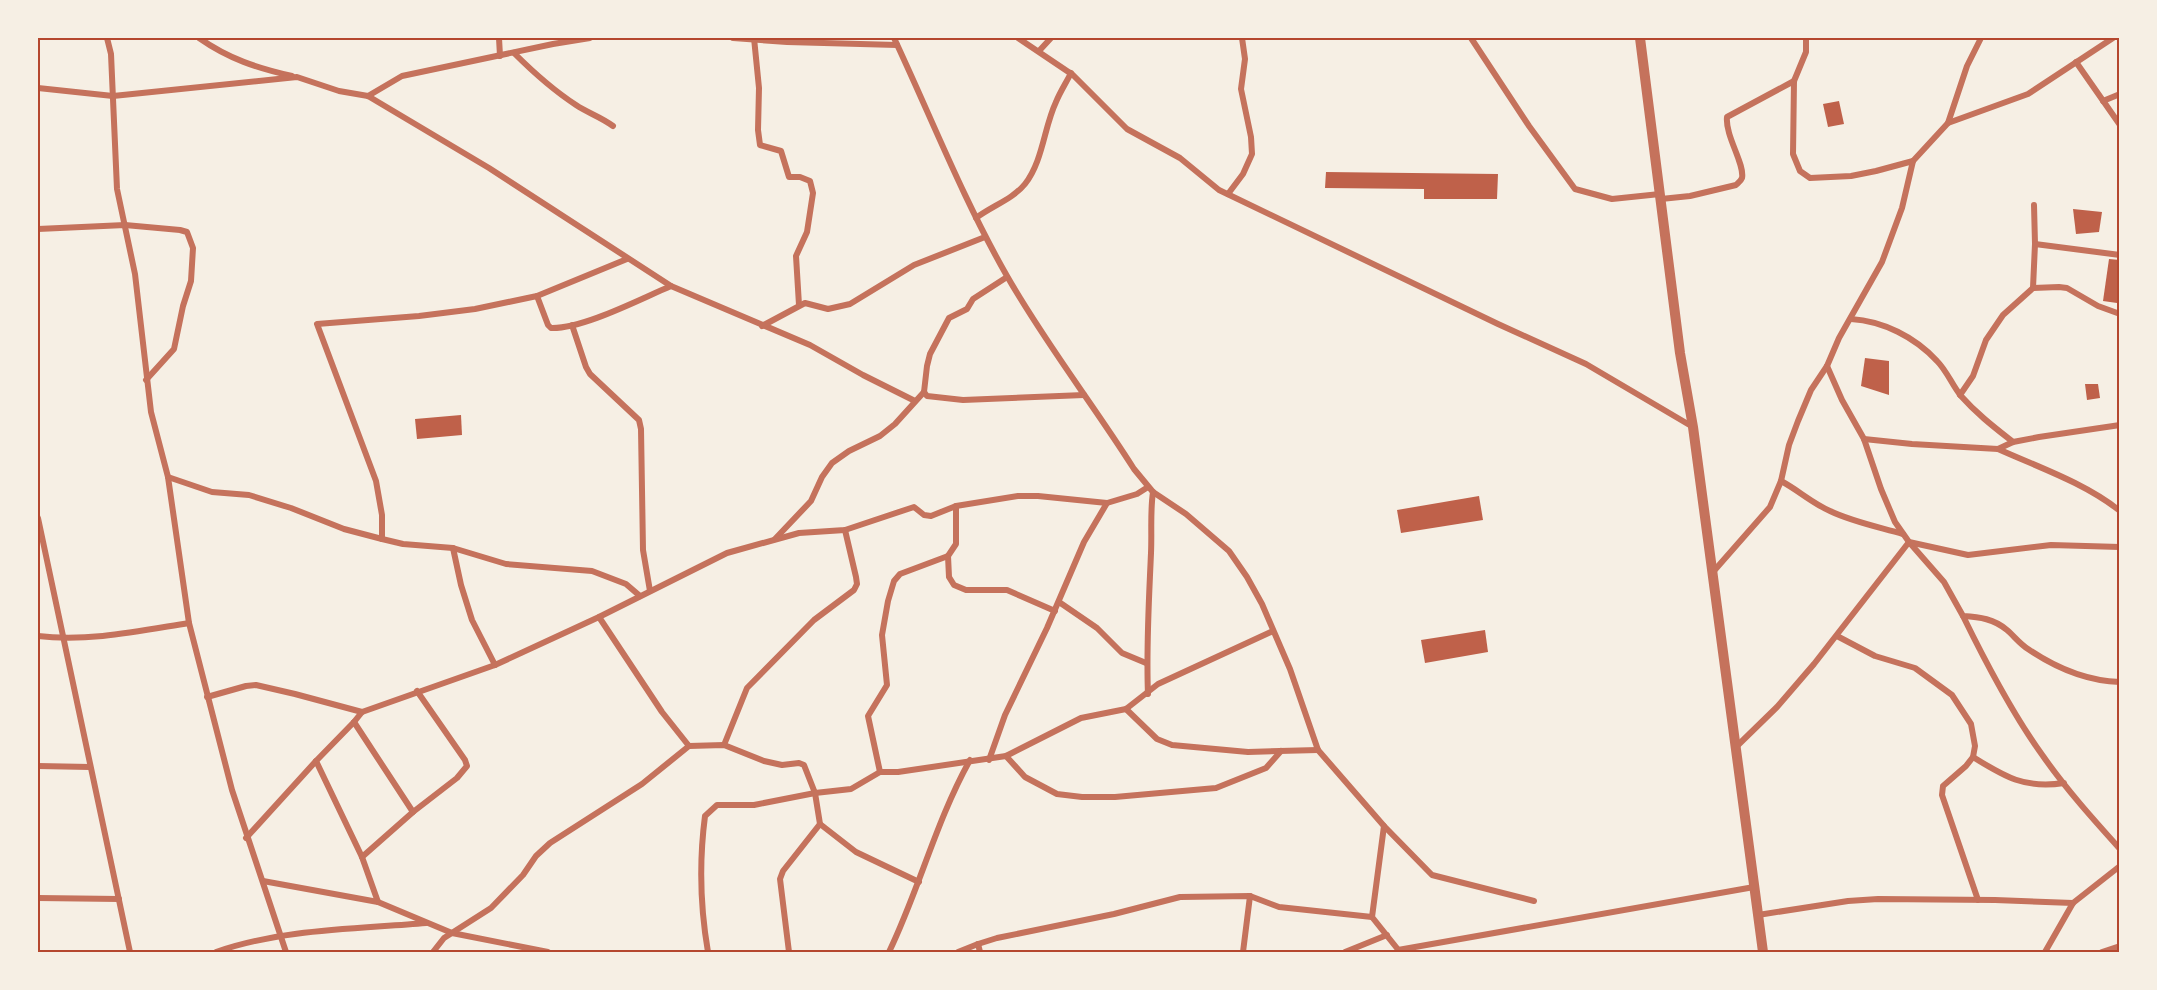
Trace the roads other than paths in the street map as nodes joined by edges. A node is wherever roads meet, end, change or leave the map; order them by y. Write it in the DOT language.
graph roads {
  1 [pos="107,38"];
  2 [pos="199,38"];
  3 [pos="499,38"];
  4 [pos="590,38"];
  5 [pos="733,38"];
  6 [pos="754,38"];
  7 [pos="894,38"];
  8 [pos="1018,38"];
  9 [pos="1051,38"];
  10 [pos="1242,38"];
  11 [pos="1471,38"];
  12 [pos="1640,38"];
  13 [pos="1808,38"];
  14 [pos="1981,38"];
  15 [pos="2113,38"];
  16 [pos="897,45"];
  17 [pos="1039,51"];
  18 [pos="514,53"];
  19 [pos="500,56"];
  20 [pos="2076,62"];
  21 [pos="1071,73"];
  22 [pos="297,77"];
  23 [pos="1794,81"];
  24 [pos="38,88"];
  25 [pos="2120,94"];
  26 [pos="113,96"];
  27 [pos="368,96"];
  28 [pos="2103,101"];
  29 [pos="1948,123"];
  30 [pos="2120,125"];
  31 [pos="613,126"];
  32 [pos="1913,161"];
  33 [pos="1228,194"];
  34 [pos="1661,196"];
  35 [pos="2034,206"];
  36 [pos="976,218"];
  37 [pos="125,225"];
  38 [pos="38,229"];
  39 [pos="985,237"];
  40 [pos="2035,244"];
  41 [pos="2120,255"];
  42 [pos="627,260"];
  43 [pos="1007,277"];
  44 [pos="671,286"];
  45 [pos="2033,288"];
  46 [pos="537,296"];
  47 [pos="799,305"];
  48 [pos="2120,314"];
  49 [pos="1851,319"];
  50 [pos="573,325"];
  51 [pos="762,326"];
  52 [pos="1827,366"];
  53 [pos="146,380"];
  54 [pos="924,392"];
  55 [pos="1084,395"];
  56 [pos="1960,395"];
  57 [pos="915,400"];
  58 [pos="2120,425"];
  59 [pos="1693,427"];
  60 [pos="1864,439"];
  61 [pos="2013,442"];
  62 [pos="1998,449"];
  63 [pos="168,477"];
  64 [pos="1781,481"];
  65 [pos="1151,490"];
  66 [pos="1107,503"];
  67 [pos="956,506"];
  68 [pos="2120,511"];
  69 [pos="38,518"];
  70 [pos="845,531"];
  71 [pos="1903,534"];
  72 [pos="382,539"];
  73 [pos="772,541"];
  74 [pos="1909,542"];
  75 [pos="2120,547"];
  76 [pos="453,548"];
  77 [pos="948,556"];
  78 [pos="1713,573"];
  79 [pos="650,591"];
  80 [pos="640,596"];
  81 [pos="1059,602"];
  82 [pos="1055,611"];
  83 [pos="1964,616"];
  84 [pos="600,617"];
  85 [pos="189,623"];
  86 [pos="1273,631"];
  87 [pos="38,636"];
  88 [pos="1837,636"];
  89 [pos="62,639"];
  90 [pos="1146,663"];
  91 [pos="495,665"];
  92 [pos="2120,682"];
  93 [pos="417,692"];
  94 [pos="1148,694"];
  95 [pos="207,697"];
  96 [pos="1126,709"];
  97 [pos="362,712"];
  98 [pos="354,722"];
  99 [pos="724,745"];
  100 [pos="688,746"];
  101 [pos="1736,748"];
  102 [pos="1318,750"];
  103 [pos="1281,751"];
  104 [pos="1006,756"];
  105 [pos="1973,757"];
  106 [pos="316,760"];
  107 [pos="970,760"];
  108 [pos="989,760"];
  109 [pos="38,766"];
  110 [pos="90,767"];
  111 [pos="880,772"];
  112 [pos="2064,783"];
  113 [pos="815,793"];
  114 [pos="413,812"];
  115 [pos="820,824"];
  116 [pos="1384,826"];
  117 [pos="246,838"];
  118 [pos="2120,849"];
  119 [pos="362,857"];
  120 [pos="2120,866"];
  121 [pos="263,881"];
  122 [pos="919,882"];
  123 [pos="1754,886"];
  124 [pos="1250,896"];
  125 [pos="38,898"];
  126 [pos="119,899"];
  127 [pos="1978,900"];
  128 [pos="1534,901"];
  129 [pos="378,902"];
  130 [pos="2073,903"];
  131 [pos="1758,915"];
  132 [pos="1372,917"];
  133 [pos="427,922"];
  134 [pos="452,933"];
  135 [pos="1388,936"];
  136 [pos="279,937"];
  137 [pos="978,944"];
  138 [pos="2120,946"];
  139 [pos="1399,951"];
  140 [pos="130,952"];
  141 [pos="216,952"];
  142 [pos="286,952"];
  143 [pos="433,952"];
  144 [pos="534,952"];
  145 [pos="548,952"];
  146 [pos="708,952"];
  147 [pos="789,952"];
  148 [pos="889,952"];
  149 [pos="958,952"];
  150 [pos="980,952"];
  151 [pos="1243,952"];
  152 [pos="1345,952"];
  153 [pos="1763,952"];
  154 [pos="2045,952"];
  155 [pos="2102,952"];
  1 -- 26 [label="street"];
  2 -- 22 [label="street"];
  3 -- 19 [label="street"];
  4 -- 18 [label="street"];
  5 -- 6 [label="street"];
  6 -- 16 [label="street"];
  6 -- 47 [label="street"];
  7 -- 16 [label="street"];
  8 -- 17 [label="street"];
  9 -- 17 [label="street"];
  10 -- 33 [label="street"];
  11 -- 34 [label="street"];
  12 -- 34 [label="street"];
  13 -- 23 [label="street"];
  14 -- 29 [label="street"];
  15 -- 20 [label="street"];
  16 -- 36 [label="street"];
  17 -- 21 [label="street"];
  18 -- 19 [label="street"];
  18 -- 31 [label="street"];
  19 -- 27 [label="street"];
  20 -- 28 [label="street"];
  20 -- 29 [label="street"];
  21 -- 33 [label="street"];
  21 -- 36 [label="street"];
  22 -- 26 [label="street"];
  22 -- 27 [label="street"];
  23 -- 32 [label="street"];
  23 -- 34 [label="street"];
  24 -- 26 [label="street"];
  25 -- 28 [label="street"];
  26 -- 37 [label="street"];
  27 -- 42 [label="street"];
  28 -- 30 [label="street"];
  29 -- 32 [label="street"];
  32 -- 49 [label="street"];
  33 -- 59 [label="street"];
  34 -- 59 [label="street"];
  35 -- 40 [label="street"];
  36 -- 39 [label="street"];
  37 -- 38 [label="street"];
  37 -- 53 [label="street"];
  37 -- 53 [label="street"];
  39 -- 43 [label="street"];
  39 -- 47 [label="street"];
  40 -- 41 [label="street"];
  40 -- 45 [label="street"];
  42 -- 44 [label="street"];
  42 -- 46 [label="street"];
  43 -- 54 [label="street"];
  43 -- 55 [label="street"];
  44 -- 50 [label="street"];
  44 -- 51 [label="street"];
  45 -- 48 [label="street"];
  45 -- 56 [label="street"];
  46 -- 50 [label="street"];
  46 -- 72 [label="street"];
  47 -- 51 [label="street"];
  49 -- 52 [label="street"];
  49 -- 56 [label="street"];
  50 -- 79 [label="street"];
  51 -- 57 [label="street"];
  52 -- 60 [label="street"];
  52 -- 64 [label="street"];
  53 -- 63 [label="street"];
  54 -- 55 [label="street"];
  54 -- 57 [label="street"];
  55 -- 65 [label="street"];
  56 -- 61 [label="street"];
  57 -- 73 [label="street"];
  58 -- 61 [label="street"];
  59 -- 78 [label="street"];
  60 -- 62 [label="street"];
  60 -- 71 [label="street"];
  61 -- 62 [label="street"];
  62 -- 68 [label="street"];
  63 -- 72 [label="street"];
  63 -- 85 [label="street"];
  64 -- 71 [label="street"];
  64 -- 78 [label="street"];
  65 -- 66 [label="street"];
  65 -- 86 [label="street"];
  65 -- 90 [label="street"];
  66 -- 67 [label="street"];
  66 -- 81 [label="street"];
  67 -- 70 [label="street"];
  67 -- 77 [label="street"];
  69 -- 89 [label="street"];
  70 -- 73 [label="street"];
  70 -- 99 [label="street"];
  71 -- 74 [label="street"];
  72 -- 76 [label="street"];
  73 -- 79 [label="street"];
  74 -- 75 [label="street"];
  74 -- 83 [label="street"];
  74 -- 88 [label="street"];
  76 -- 80 [label="street"];
  76 -- 91 [label="street"];
  77 -- 82 [label="street"];
  77 -- 111 [label="street"];
  78 -- 101 [label="street"];
  79 -- 80 [label="street"];
  80 -- 84 [label="street"];
  81 -- 82 [label="street"];
  81 -- 90 [label="street"];
  82 -- 108 [label="street"];
  83 -- 92 [label="street"];
  83 -- 112 [label="street"];
  84 -- 91 [label="street"];
  84 -- 100 [label="street"];
  85 -- 89 [label="street"];
  85 -- 95 [label="street"];
  86 -- 94 [label="street"];
  86 -- 102 [label="street"];
  87 -- 89 [label="street"];
  88 -- 101 [label="street"];
  88 -- 105 [label="street"];
  89 -- 110 [label="street"];
  90 -- 94 [label="street"];
  91 -- 93 [label="street"];
  93 -- 97 [label="street"];
  93 -- 114 [label="street"];
  94 -- 96 [label="street"];
  95 -- 97 [label="street"];
  95 -- 117 [label="street"];
  96 -- 103 [label="street"];
  96 -- 104 [label="street"];
  97 -- 98 [label="street"];
  98 -- 106 [label="street"];
  98 -- 114 [label="street"];
  99 -- 100 [label="street"];
  99 -- 113 [label="street"];
  100 -- 134 [label="street"];
  101 -- 123 [label="street"];
  102 -- 103 [label="street"];
  102 -- 116 [label="street"];
  103 -- 104 [label="street"];
  104 -- 108 [label="street"];
  105 -- 112 [label="street"];
  105 -- 127 [label="street"];
  106 -- 117 [label="street"];
  106 -- 119 [label="street"];
  107 -- 108 [label="street"];
  107 -- 111 [label="street"];
  107 -- 122 [label="street"];
  109 -- 110 [label="street"];
  110 -- 126 [label="street"];
  111 -- 113 [label="street"];
  112 -- 118 [label="street"];
  113 -- 115 [label="street"];
  113 -- 146 [label="street"];
  114 -- 119 [label="street"];
  115 -- 122 [label="street"];
  115 -- 147 [label="street"];
  116 -- 128 [label="street"];
  116 -- 132 [label="street"];
  117 -- 121 [label="street"];
  119 -- 129 [label="street"];
  120 -- 130 [label="street"];
  121 -- 129 [label="street"];
  121 -- 136 [label="street"];
  122 -- 148 [label="street"];
  123 -- 131 [label="street"];
  123 -- 139 [label="street"];
  124 -- 132 [label="street"];
  124 -- 137 [label="street"];
  124 -- 151 [label="street"];
  125 -- 126 [label="street"];
  126 -- 140 [label="street"];
  127 -- 130 [label="street"];
  127 -- 131 [label="street"];
  129 -- 133 [label="street"];
  130 -- 154 [label="street"];
  131 -- 153 [label="street"];
  132 -- 135 [label="street"];
  133 -- 134 [label="street"];
  133 -- 136 [label="street"];
  134 -- 143 [label="street"];
  134 -- 144 [label="street"];
  135 -- 139 [label="street"];
  135 -- 152 [label="street"];
  136 -- 141 [label="street"];
  136 -- 142 [label="street"];
  137 -- 149 [label="street"];
  137 -- 150 [label="street"];
  138 -- 155 [label="street"];
  144 -- 145 [label="street"];
}
